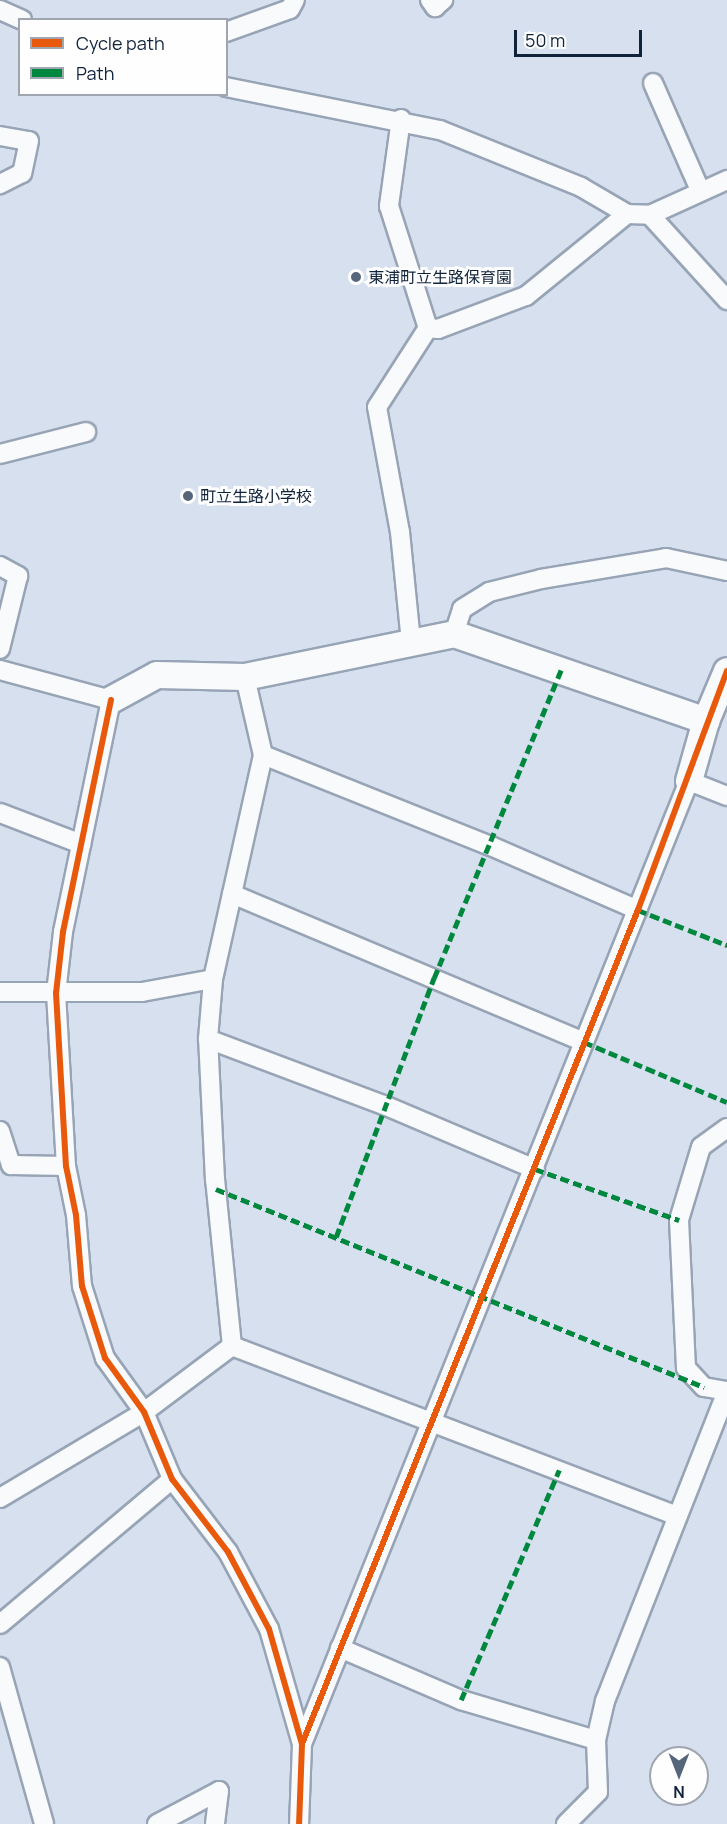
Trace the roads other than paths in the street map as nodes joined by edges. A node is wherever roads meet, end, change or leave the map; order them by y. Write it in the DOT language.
graph roads {
  1 [pos="295,0"];
  2 [pos="430,0"];
  3 [pos="443,0"];
  4 [pos="0,10"];
  5 [pos="18,18"];
  6 [pos="228,31"];
  7 [pos="653,83"];
  8 [pos="228,87"];
  9 [pos="401,119"];
  10 [pos="0,136"];
  11 [pos="727,180"];
  12 [pos="0,184"];
  13 [pos="700,190"];
  14 [pos="627,214"];
  15 [pos="650,215"];
  16 [pos="727,300"];
  17 [pos="428,328"];
  18 [pos="86,432"];
  19 [pos="0,454"];
  20 [pos="0,566"];
  21 [pos="727,571"];
  22 [pos="454,634"];
  23 [pos="411,642"];
  24 [pos="0,649"];
  25 [pos="0,670"];
  26 [pos="727,671"];
  27 [pos="245,678"];
  28 [pos="111,700"];
  29 [pos="706,721"];
  30 [pos="263,755"];
  31 [pos="689,781"];
  32 [pos="727,796"];
  33 [pos="0,813"];
  34 [pos="81,844"];
  35 [pos="232,894"];
  36 [pos="638,910"];
  37 [pos="213,979"];
  38 [pos="0,992"];
  39 [pos="56,993"];
  40 [pos="208,1039"];
  41 [pos="584,1042"];
  42 [pos="727,1128"];
  43 [pos="0,1131"];
  44 [pos="5,1166"];
  45 [pos="66,1166"];
  46 [pos="535,1169"];
  47 [pos="232,1346"];
  48 [pos="727,1391"];
  49 [pos="144,1413"];
  50 [pos="433,1424"];
  51 [pos="172,1479"];
  52 [pos="0,1498"];
  53 [pos="678,1516"];
  54 [pos="0,1624"];
  55 [pos="340,1648"];
  56 [pos="0,1667"];
  57 [pos="596,1740"];
  58 [pos="302,1744"];
  59 [pos="44,1824"];
  60 [pos="157,1824"];
  61 [pos="215,1824"];
  62 [pos="299,1824"];
  63 [pos="566,1824"];
  1 -- 6 [label="street"];
  2 -- 3 [label="street"];
  4 -- 5 [label="street"];
  7 -- 13 [label="street"];
  8 -- 9 [label="street"];
  9 -- 14 [label="street"];
  9 -- 17 [label="street"];
  10 -- 12 [label="street"];
  11 -- 13 [label="street"];
  13 -- 15 [label="street"];
  14 -- 15 [label="street"];
  14 -- 17 [label="street"];
  15 -- 16 [label="street"];
  17 -- 23 [label="street"];
  18 -- 19 [label="street"];
  20 -- 24 [label="street"];
  21 -- 22 [label="street"];
  22 -- 23 [label="street"];
  22 -- 29 [label="street"];
  23 -- 27 [label="street"];
  25 -- 28 [label="street"];
  26 -- 29 [label="street"];
  27 -- 28 [label="street"];
  27 -- 30 [label="street"];
  28 -- 34 [label="street"];
  29 -- 31 [label="street"];
  30 -- 35 [label="street"];
  30 -- 36 [label="street"];
  31 -- 32 [label="street"];
  31 -- 36 [label="street"];
  33 -- 34 [label="street"];
  34 -- 39 [label="street"];
  35 -- 37 [label="street"];
  35 -- 41 [label="street"];
  36 -- 41 [label="street"];
  37 -- 39 [label="street"];
  37 -- 40 [label="street"];
  38 -- 39 [label="street"];
  39 -- 45 [label="street"];
  40 -- 46 [label="street"];
  40 -- 47 [label="street"];
  41 -- 46 [label="street"];
  42 -- 48 [label="street"];
  43 -- 44 [label="street"];
  44 -- 45 [label="street"];
  45 -- 49 [label="street"];
  46 -- 50 [label="street"];
  47 -- 49 [label="street"];
  47 -- 50 [label="street"];
  48 -- 53 [label="street"];
  49 -- 51 [label="street"];
  49 -- 52 [label="street"];
  50 -- 53 [label="street"];
  50 -- 55 [label="street"];
  51 -- 54 [label="street"];
  51 -- 58 [label="street"];
  53 -- 57 [label="street"];
  55 -- 57 [label="street"];
  55 -- 58 [label="street"];
  56 -- 59 [label="street"];
  57 -- 63 [label="street"];
  58 -- 62 [label="street"];
  60 -- 61 [label="street"];
}
